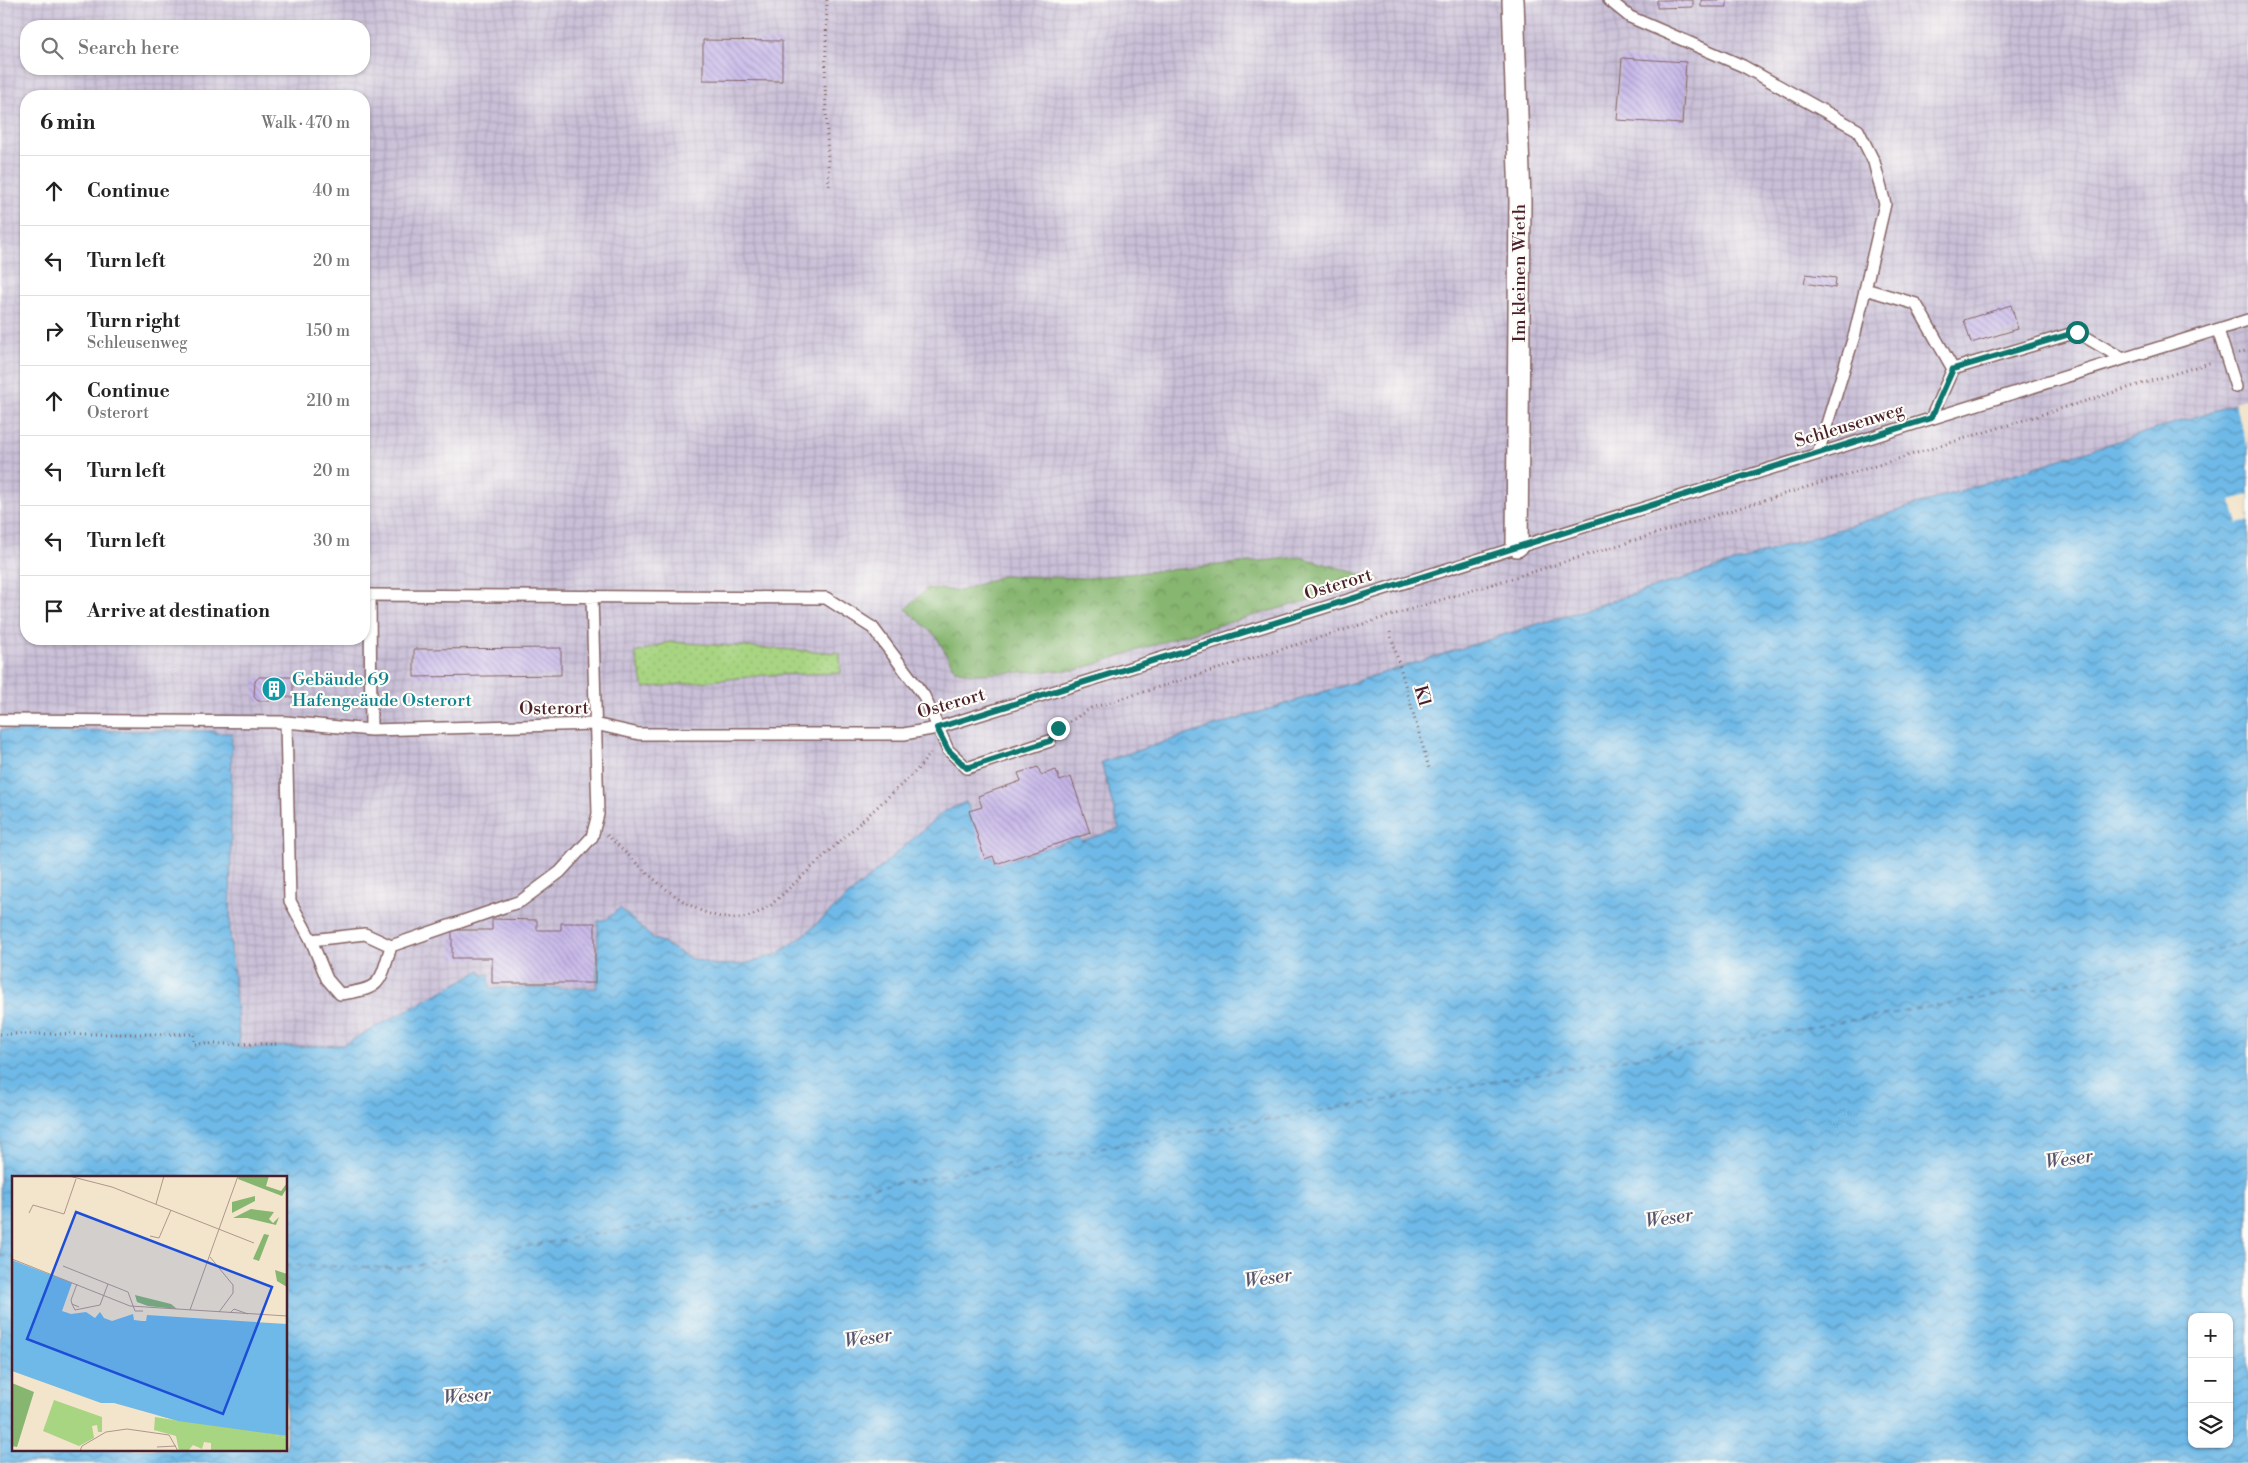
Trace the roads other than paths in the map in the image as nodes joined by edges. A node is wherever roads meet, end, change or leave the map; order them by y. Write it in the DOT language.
graph roads {
  1 [pos="1513,0"];
  2 [pos="1609,0"];
  3 [pos="1865,289"];
  4 [pos="2248,320"];
  5 [pos="2218,330"];
  6 [pos="2123,359"];
  7 [pos="1953,369"];
  8 [pos="2236,387"];
  9 [pos="1931,418"];
  10 [pos="1818,453"];
  11 [pos="1518,546"];
  12 [pos="370,595"];
  13 [pos="592,596"];
  14 [pos="368,645"];
  15 [pos="0,720"];
  16 [pos="286,722"];
  17 [pos="595,724"];
  18 [pos="937,728"];
  19 [pos="371,730"];
  20 [pos="1050,741"];
  21 [pos="312,940"];
  22 [pos="391,946"];
  1 -- 11 [label="street, Im kleinen Wieth"];
  2 -- 3 [label="lane"];
  3 -- 7 [label="lane"];
  3 -- 10 [label="lane"];
  4 -- 5 [label="lane, Schleusenweg"];
  5 -- 6 [label="lane, Schleusenweg"];
  5 -- 8 [label="lane"];
  6 -- 7 [label="lane"];
  6 -- 9 [label="lane, Schleusenweg"];
  7 -- 9 [label="lane"];
  9 -- 10 [label="lane, Schleusenweg"];
  10 -- 11 [label="lane, Schleusenweg"];
  11 -- 18 [label="lane, Osterort"];
  12 -- 13 [label="lane"];
  13 -- 17 [label="lane"];
  13 -- 18 [label="lane"];
  14 -- 19 [label="lane"];
  15 -- 16 [label="lane, Osterort"];
  16 -- 19 [label="lane, Osterort"];
  16 -- 21 [label="lane"];
  17 -- 18 [label="lane, Osterort"];
  17 -- 19 [label="lane, Osterort"];
  17 -- 22 [label="lane"];
  18 -- 20 [label="lane"];
  21 -- 22 [label="lane"];
  21 -- 22 [label="lane"];
}
